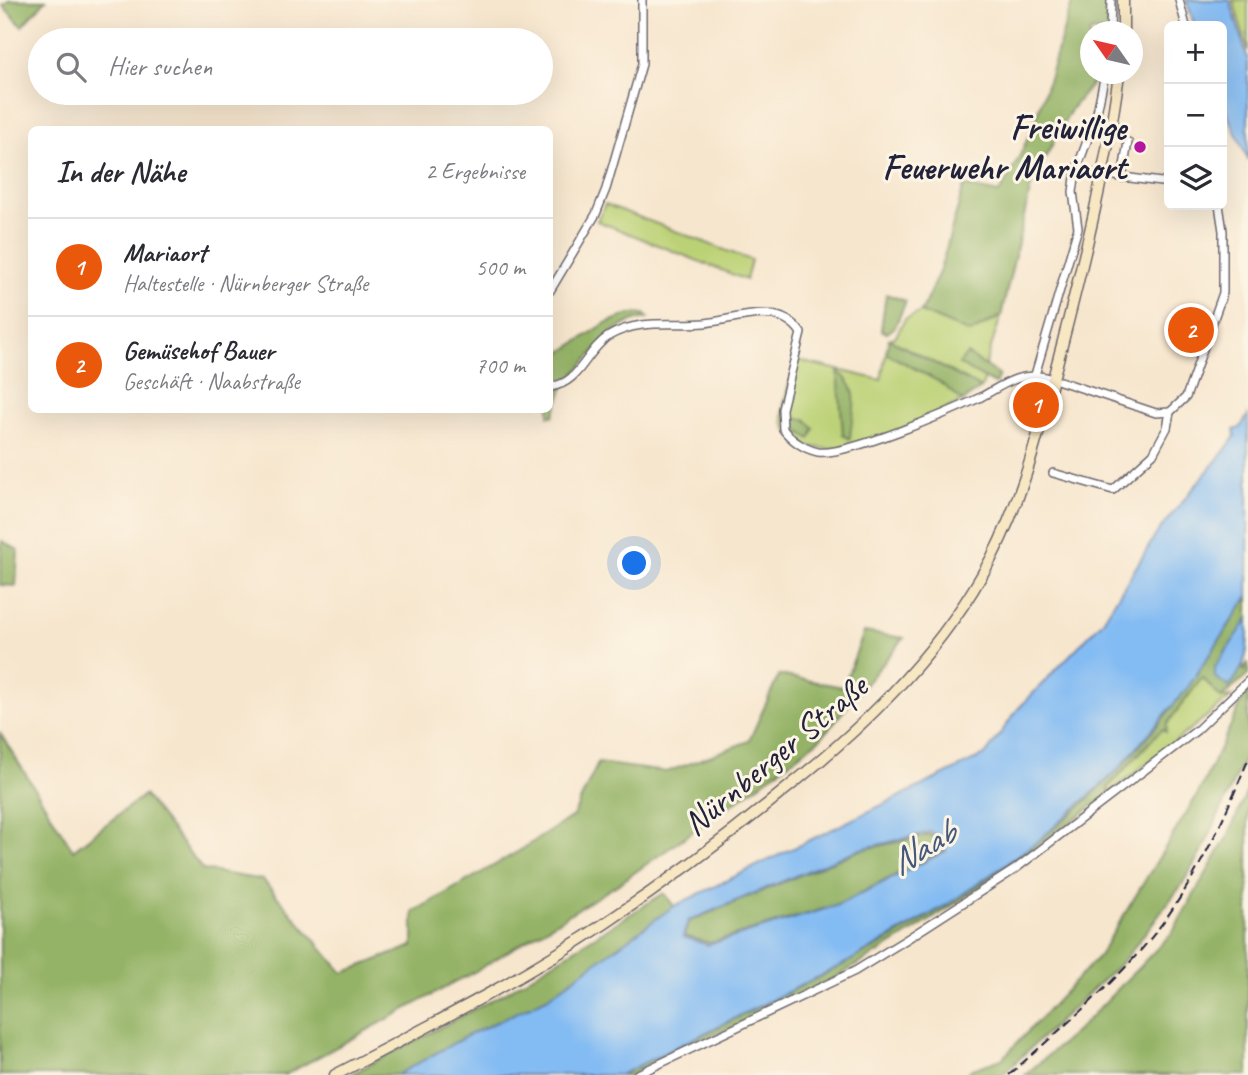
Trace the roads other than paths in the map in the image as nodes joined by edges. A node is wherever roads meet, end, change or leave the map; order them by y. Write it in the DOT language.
graph roads {
  1 [pos="642,0"];
  2 [pos="1111,0"];
  3 [pos="1123,0"];
  4 [pos="1180,0"];
  5 [pos="1110,21"];
  6 [pos="1122,21"];
  7 [pos="1185,21"];
  8 [pos="1103,84"];
  9 [pos="1117,84"];
  10 [pos="1128,142"];
  11 [pos="1076,171"];
  12 [pos="1102,175"];
  13 [pos="1122,178"];
  14 [pos="1164,182"];
  15 [pos="1220,210"];
  16 [pos="553,286"];
  17 [pos="1035,375"];
  18 [pos="1046,377"];
  19 [pos="1060,382"];
  20 [pos="553,386"];
  21 [pos="1170,412"];
  22 [pos="1052,472"];
  23 [pos="1248,681"];
  24 [pos="335,1075"];
  25 [pos="636,1075"];
  1 -- 16 [label="street"];
  2 -- 5 [label="street"];
  3 -- 6 [label="main road"];
  4 -- 7 [label="street"];
  8 -- 11 [label="street"];
  9 -- 12 [label="main road, Nürnberger Straße"];
  10 -- 13 [label="street"];
  11 -- 12 [label="street"];
  11 -- 17 [label="street"];
  12 -- 13 [label="street"];
  12 -- 24 [label="main road, Nürnberger Straße"];
  13 -- 14 [label="street"];
  15 -- 21 [label="street"];
  17 -- 18 [label="street"];
  17 -- 20 [label="street"];
  19 -- 21 [label="street"];
  21 -- 22 [label="street"];
  23 -- 25 [label="street"];
}
